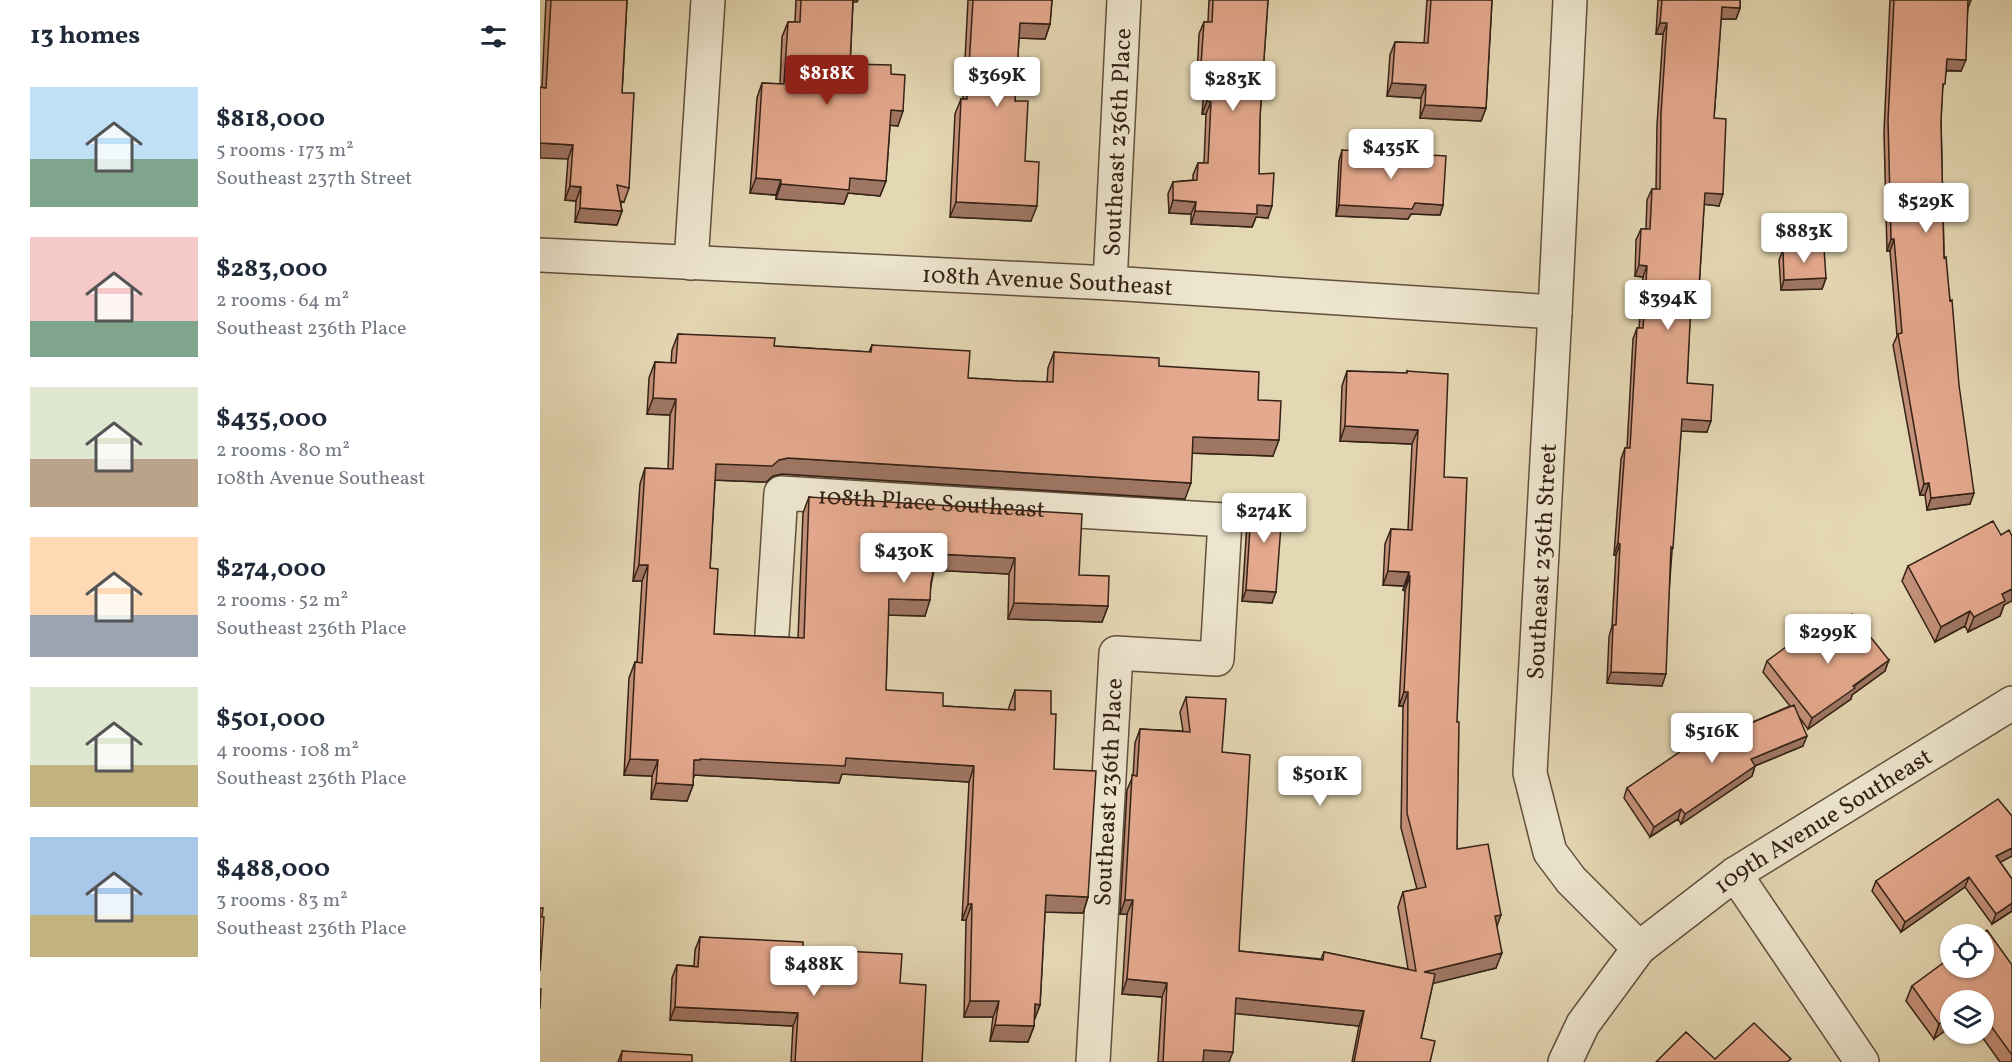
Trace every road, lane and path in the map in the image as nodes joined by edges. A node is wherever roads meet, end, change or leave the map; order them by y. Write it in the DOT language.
graph roads {
  1 [pos="708,0"];
  2 [pos="1124,0"];
  3 [pos="1569,0"];
  4 [pos="540,255"];
  5 [pos="691,263"];
  6 [pos="1110,283"];
  7 [pos="1555,312"];
  8 [pos="1225,520"];
  9 [pos="772,634"];
  10 [pos="2012,703"];
  11 [pos="1735,874"];
  12 [pos="1639,948"];
  13 [pos="1093,1062"];
  14 [pos="1565,1062"];
  15 [pos="1862,1062"];
  1 -- 5 [label="street"];
  2 -- 6 [label="street, Southeast 236th Place"];
  3 -- 7 [label="street, Southeast 236th Street"];
  4 -- 5 [label="street, 108th Avenue Southeast"];
  5 -- 6 [label="street, 108th Avenue Southeast"];
  6 -- 7 [label="street, 108th Avenue Southeast"];
  7 -- 12 [label="street, Southeast 236th Street"];
  8 -- 9 [label="street, 108th Place Southeast"];
  8 -- 13 [label="street, Southeast 236th Place"];
  10 -- 11 [label="street, 109th Avenue Southeast"];
  11 -- 12 [label="street, 109th Avenue Southeast"];
  11 -- 15 [label="street"];
  12 -- 14 [label="street"];
}
